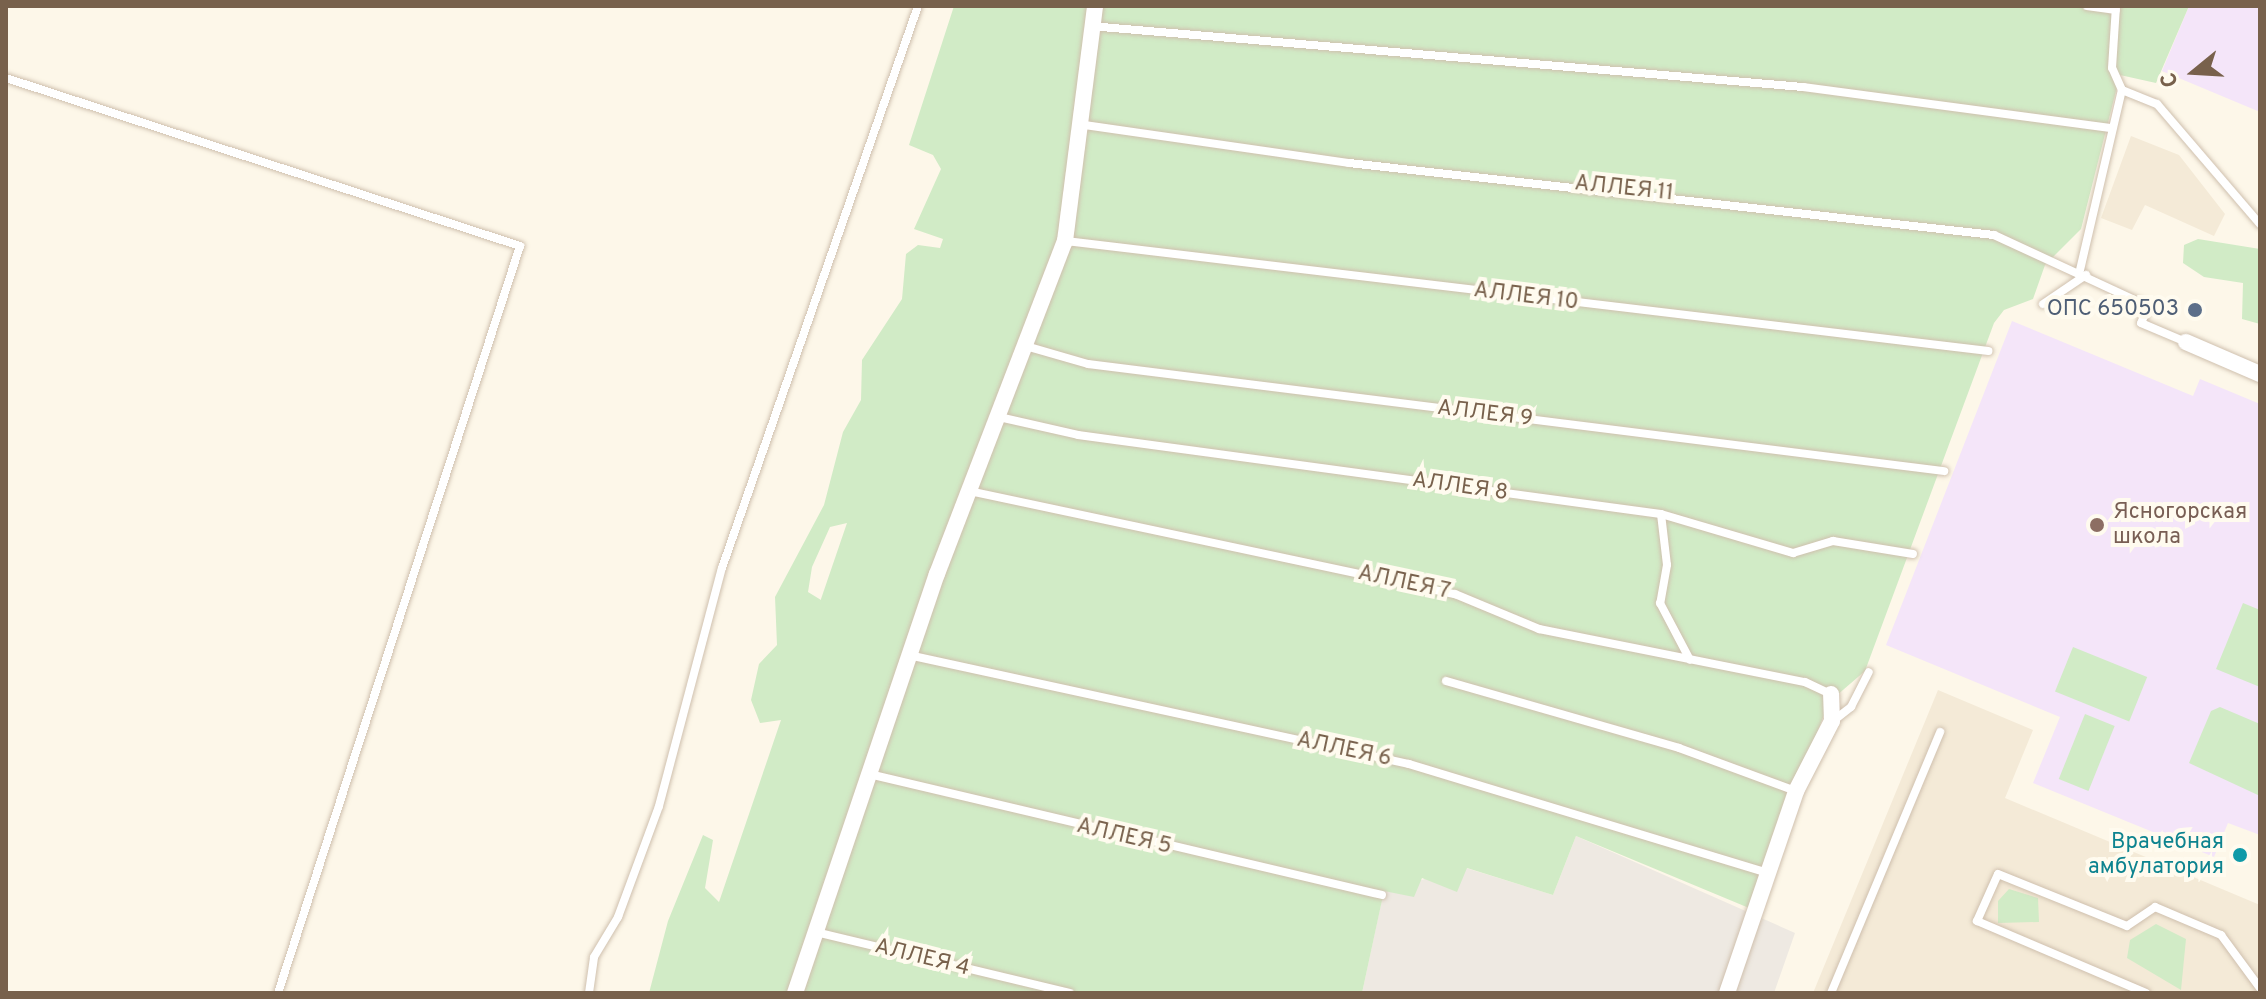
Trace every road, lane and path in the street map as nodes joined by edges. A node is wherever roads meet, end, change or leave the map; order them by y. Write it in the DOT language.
graph roads {
  1 [pos="918,6"];
  2 [pos="1095,6"];
  3 [pos="2087,6"];
  4 [pos="2116,8"];
  5 [pos="1090,26"];
  6 [pos="6,78"];
  7 [pos="2122,90"];
  8 [pos="1085,125"];
  9 [pos="2112,128"];
  10 [pos="2260,224"];
  11 [pos="1065,241"];
  12 [pos="2083,273"];
  13 [pos="2043,304"];
  14 [pos="2186,342"];
  15 [pos="1029,347"];
  16 [pos="1988,351"];
  17 [pos="2256,368"];
  18 [pos="999,417"];
  19 [pos="1944,471"];
  20 [pos="969,491"];
  21 [pos="1661,514"];
  22 [pos="1913,554"];
  23 [pos="913,656"];
  24 [pos="1690,660"];
  25 [pos="1869,672"];
  26 [pos="1446,681"];
  27 [pos="1831,694"];
  28 [pos="1832,721"];
  29 [pos="1940,732"];
  30 [pos="868,774"];
  31 [pos="1796,791"];
  32 [pos="1768,873"];
  33 [pos="1382,895"];
  34 [pos="820,933"];
  35 [pos="2260,988"];
  36 [pos="278,993"];
  37 [pos="589,993"];
  38 [pos="795,993"];
  39 [pos="1070,993"];
  40 [pos="1727,993"];
  41 [pos="1831,993"];
  42 [pos="2146,993"];
  1 -- 37 [label="lane"];
  2 -- 5 [label="street"];
  3 -- 4 [label="lane"];
  4 -- 7 [label="lane"];
  5 -- 8 [label="street"];
  5 -- 9 [label="lane"];
  6 -- 36 [label="lane"];
  7 -- 9 [label="lane"];
  7 -- 10 [label="lane"];
  8 -- 11 [label="street"];
  8 -- 12 [label="lane, АЛЛЕЯ 11"];
  9 -- 12 [label="lane"];
  11 -- 15 [label="street"];
  11 -- 16 [label="lane, АЛЛЕЯ 10"];
  12 -- 13 [label="lane"];
  12 -- 14 [label="lane, АЛЛЕЯ 11"];
  14 -- 17 [label="street"];
  15 -- 18 [label="street"];
  15 -- 19 [label="lane, АЛЛЕЯ 9"];
  18 -- 20 [label="street"];
  18 -- 21 [label="lane, АЛЛЕЯ 8"];
  20 -- 23 [label="street"];
  20 -- 24 [label="lane, АЛЛЕЯ 7"];
  21 -- 22 [label="lane, АЛЛЕЯ 8"];
  21 -- 24 [label="lane"];
  23 -- 30 [label="street"];
  23 -- 32 [label="lane, АЛЛЕЯ 6"];
  24 -- 27 [label="lane, АЛЛЕЯ 7"];
  25 -- 28 [label="lane"];
  26 -- 31 [label="lane"];
  27 -- 28 [label="street"];
  28 -- 31 [label="street"];
  29 -- 41 [label="lane"];
  30 -- 33 [label="lane, АЛЛЕЯ 5"];
  30 -- 34 [label="street"];
  31 -- 32 [label="street"];
  32 -- 40 [label="street"];
  34 -- 38 [label="street"];
  34 -- 39 [label="lane, АЛЛЕЯ 4"];
  35 -- 42 [label="lane"];
}
